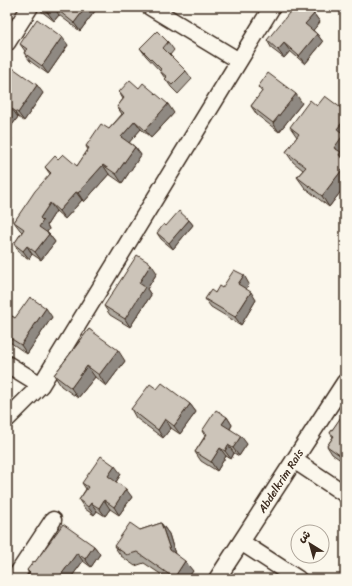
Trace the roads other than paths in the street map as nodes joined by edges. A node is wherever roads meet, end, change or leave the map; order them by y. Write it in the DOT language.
graph roads {
  1 [pos="30,7"];
  2 [pos="150,7"];
  3 [pos="272,7"];
  4 [pos="7,43"];
  5 [pos="239,62"];
  6 [pos="7,364"];
  7 [pos="345,382"];
  8 [pos="41,385"];
  9 [pos="7,419"];
  10 [pos="294,460"];
  11 [pos="345,494"];
  12 [pos="53,520"];
  13 [pos="241,542"];
  14 [pos="14,579"];
  15 [pos="216,579"];
  16 [pos="298,579"];
  1 -- 4 [label="street"];
  2 -- 5 [label="street"];
  3 -- 5 [label="street"];
  5 -- 8 [label="street"];
  6 -- 8 [label="street"];
  7 -- 10 [label="street, Abdelkrim Rais"];
  8 -- 9 [label="street"];
  10 -- 11 [label="street"];
  10 -- 13 [label="street, Abdelkrim Rais"];
  12 -- 14 [label="street"];
  13 -- 15 [label="street, Abdelkrim Rais"];
  13 -- 16 [label="street"];
}
